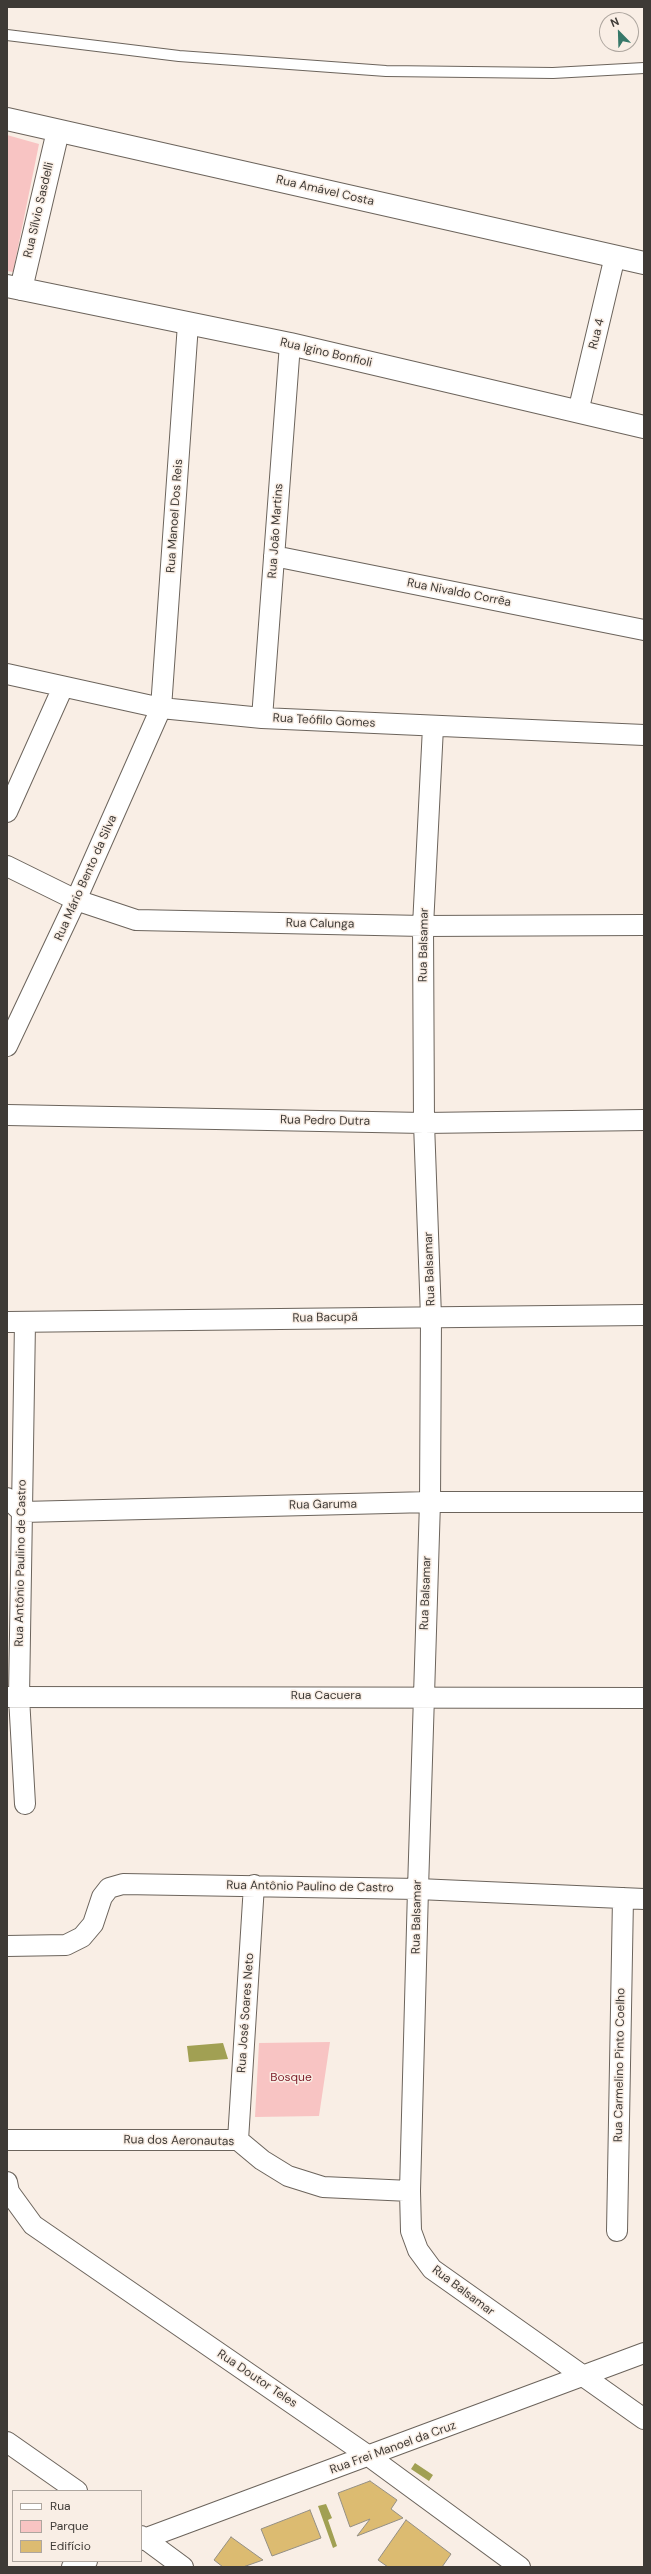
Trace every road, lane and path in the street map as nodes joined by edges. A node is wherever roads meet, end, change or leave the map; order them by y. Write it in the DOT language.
graph roads {
  1 [pos="7,36"];
  2 [pos="644,68"];
  3 [pos="7,119"];
  4 [pos="58,131"];
  5 [pos="615,256"];
  6 [pos="644,263"];
  7 [pos="14,288"];
  8 [pos="188,324"];
  9 [pos="290,344"];
  10 [pos="578,412"];
  11 [pos="644,427"];
  12 [pos="274,556"];
  13 [pos="644,630"];
  14 [pos="7,674"];
  15 [pos="63,687"];
  16 [pos="161,708"];
  17 [pos="262,718"];
  18 [pos="433,727"];
  19 [pos="644,736"];
  20 [pos="7,812"];
  21 [pos="7,866"];
  22 [pos="76,900"];
  23 [pos="644,925"];
  24 [pos="423,926"];
  25 [pos="7,1046"];
  26 [pos="7,1114"];
  27 [pos="644,1120"];
  28 [pos="424,1123"];
  29 [pos="644,1315"];
  30 [pos="431,1317"];
  31 [pos="16,1322"];
  32 [pos="7,1498"];
  33 [pos="430,1502"];
  34 [pos="644,1502"];
  35 [pos="22,1512"];
  36 [pos="14,1575"];
  37 [pos="422,1696"];
  38 [pos="13,1697"];
  39 [pos="644,1698"];
  40 [pos="25,1804"];
  41 [pos="254,1885"];
  42 [pos="418,1889"];
  43 [pos="623,1898"];
  44 [pos="644,1899"];
  45 [pos="7,1946"];
  46 [pos="7,2140"];
  47 [pos="238,2140"];
  48 [pos="7,2182"];
  49 [pos="410,2191"];
  50 [pos="617,2231"];
  51 [pos="644,2353"];
  52 [pos="582,2377"];
  53 [pos="644,2419"];
  54 [pos="7,2442"];
  55 [pos="370,2457"];
  56 [pos="76,2490"];
  57 [pos="142,2538"];
  58 [pos="84,2562"];
  59 [pos="72,2567"];
  60 [pos="183,2567"];
  61 [pos="520,2567"];
  1 -- 2 [label="lane"];
  3 -- 4 [label="street, Rua Amável Costa"];
  4 -- 5 [label="street, Rua Amável Costa"];
  4 -- 7 [label="street, Rua Sílvio Sasdelli"];
  5 -- 6 [label="street, Rua Amável Costa"];
  5 -- 10 [label="street, Rua 4"];
  7 -- 8 [label="street, Rua Igino Bonfioli"];
  8 -- 9 [label="street, Rua Igino Bonfioli"];
  8 -- 16 [label="street, Rua Manoel Dos Reis"];
  9 -- 10 [label="street, Rua Igino Bonfioli"];
  9 -- 12 [label="street, Rua João Martins"];
  10 -- 11 [label="street, Rua Igino Bonfioli"];
  12 -- 13 [label="street, Rua Nivaldo Corrêa"];
  12 -- 17 [label="street, Rua João Martins"];
  14 -- 15 [label="street, Rua Teófilo Gomes"];
  15 -- 16 [label="street, Rua Teófilo Gomes"];
  15 -- 20 [label="street"];
  16 -- 17 [label="street, Rua Teófilo Gomes"];
  16 -- 22 [label="street, Rua Mário Bento da Silva"];
  17 -- 18 [label="street, Rua Teófilo Gomes"];
  18 -- 19 [label="street, Rua Teófilo Gomes"];
  18 -- 24 [label="street, Rua Balsamar"];
  21 -- 22 [label="street, Rua Calunga"];
  22 -- 24 [label="street, Rua Calunga"];
  22 -- 25 [label="street, Rua Mário Bento da Silva"];
  23 -- 24 [label="street, Rua Calunga"];
  24 -- 28 [label="street, Rua Balsamar"];
  26 -- 28 [label="street, Rua Pedro Dutra"];
  27 -- 28 [label="street, Rua Pedro Dutra"];
  28 -- 30 [label="street, Rua Balsamar"];
  29 -- 30 [label="street, Rua Bacupã"];
  30 -- 31 [label="street, Rua Bacupã"];
  30 -- 33 [label="street, Rua Balsamar"];
  31 -- 35 [label="street, Rua Antônio Paulino de Castro"];
  32 -- 35 [label="street"];
  33 -- 34 [label="street, Rua Garuma"];
  33 -- 35 [label="street, Rua Garuma"];
  33 -- 37 [label="street, Rua Balsamar"];
  35 -- 36 [label="street, Rua Antônio Paulino de Castro"];
  36 -- 38 [label="street, Rua Antônio Paulino de Castro"];
  37 -- 38 [label="street, Rua Cacuera"];
  37 -- 39 [label="street, Rua Cacuera"];
  37 -- 42 [label="street, Rua Balsamar"];
  38 -- 40 [label="street, Rua Antônio Paulino de Castro"];
  41 -- 42 [label="street, Rua Antônio Paulino de Castro"];
  41 -- 45 [label="street, Rua Antônio Paulino de Castro"];
  41 -- 47 [label="street, Rua José Soares Neto"];
  42 -- 43 [label="street, Rua Antônio Paulino de Castro"];
  42 -- 49 [label="street, Rua Balsamar"];
  43 -- 44 [label="street, Rua Antônio Paulino de Castro"];
  43 -- 50 [label="street, Rua Carmelino Pinto Coelho"];
  46 -- 47 [label="street, Rua dos Aeronautas"];
  47 -- 49 [label="street, Rua dos Aeronautas"];
  48 -- 55 [label="street, Rua Doutor Teles"];
  49 -- 52 [label="street, Rua Balsamar"];
  51 -- 52 [label="street, Rua Frei Manoel da Cruz"];
  52 -- 53 [label="street, Rua Balsamar"];
  52 -- 55 [label="street, Rua Frei Manoel da Cruz"];
  54 -- 56 [label="street"];
  55 -- 57 [label="street, Rua Frei Manoel da Cruz"];
  55 -- 61 [label="street, Rua Doutor Teles"];
  57 -- 60 [label="street"];
  58 -- 59 [label="street"];
}
